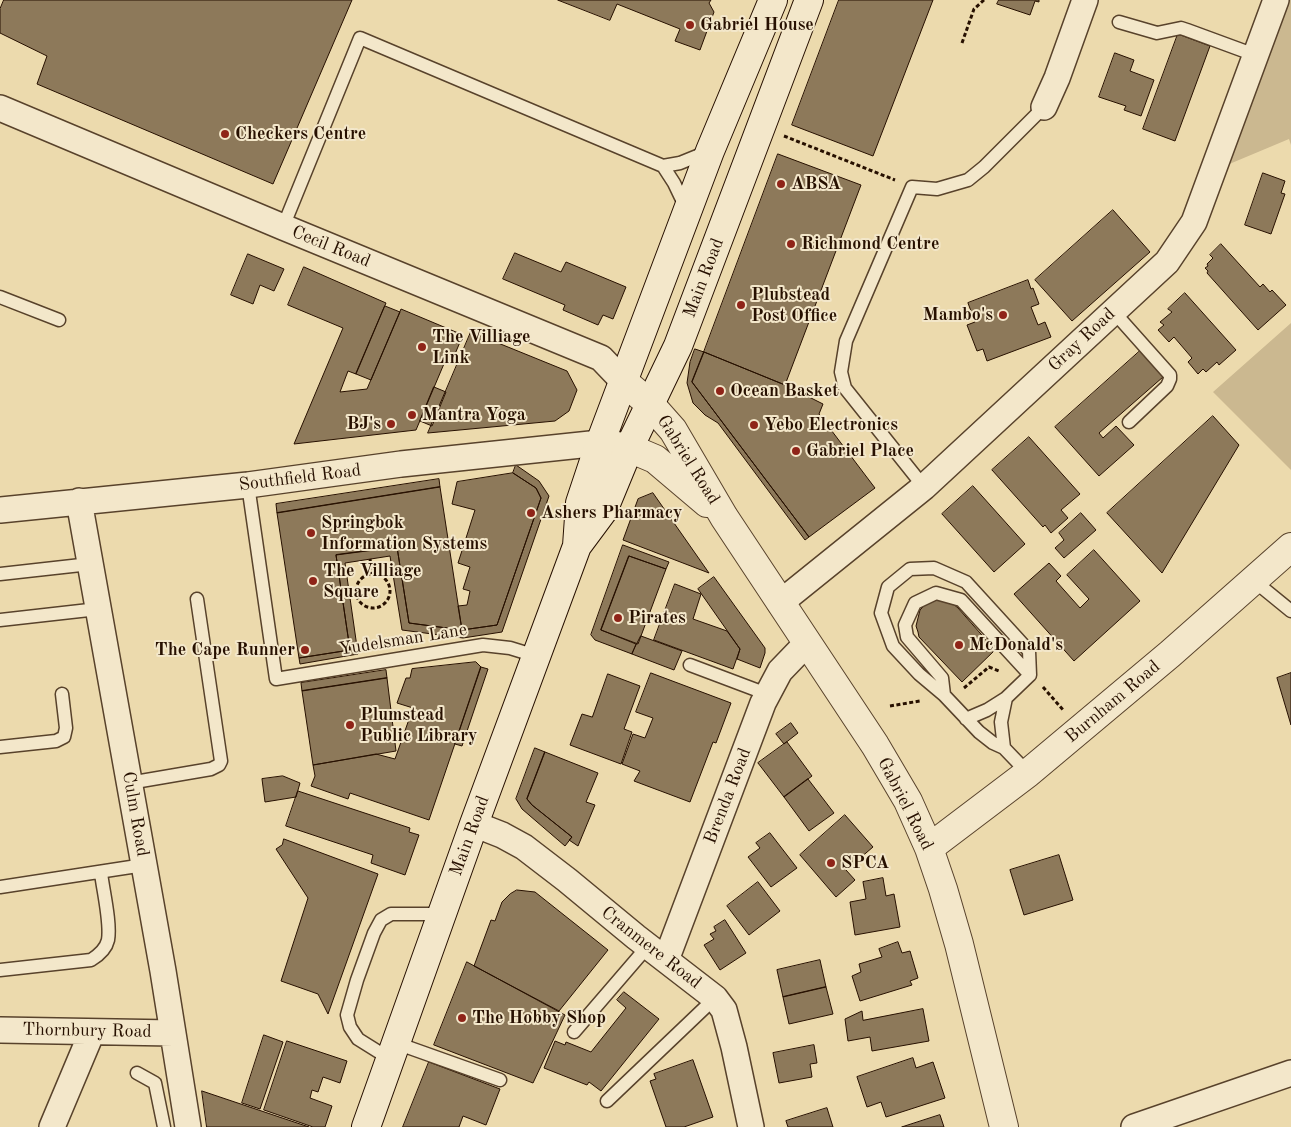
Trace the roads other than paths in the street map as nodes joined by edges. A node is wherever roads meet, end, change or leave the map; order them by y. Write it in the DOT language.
graph roads {
  1 [pos="774,0"];
  2 [pos="810,0"];
  3 [pos="1085,0"];
  4 [pos="1276,0"];
  5 [pos="1119,22"];
  6 [pos="1255,55"];
  7 [pos="0,108"];
  8 [pos="1044,108"];
  9 [pos="710,151"];
  10 [pos="663,166"];
  11 [pos="687,212"];
  12 [pos="283,227"];
  13 [pos="0,297"];
  14 [pos="1113,311"];
  15 [pos="59,320"];
  16 [pos="623,381"];
  17 [pos="650,404"];
  18 [pos="1129,422"];
  19 [pos="600,443"];
  20 [pos="629,448"];
  21 [pos="248,484"];
  22 [pos="924,487"];
  23 [pos="79,502"];
  24 [pos="0,510"];
  25 [pos="724,517"];
  26 [pos="577,546"];
  27 [pos="1291,547"];
  28 [pos="90,564"];
  29 [pos="0,574"];
  30 [pos="1254,580"];
  31 [pos="197,599"];
  32 [pos="780,603"];
  33 [pos="98,609"];
  34 [pos="1291,611"];
  35 [pos="0,620"];
  36 [pos="807,643"];
  37 [pos="536,656"];
  38 [pos="690,665"];
  39 [pos="1035,679"];
  40 [pos="62,694"];
  41 [pos="767,694"];
  42 [pos="944,695"];
  43 [pos="1006,698"];
  44 [pos="966,719"];
  45 [pos="0,747"];
  46 [pos="1004,748"];
  47 [pos="1028,773"];
  48 [pos="129,783"];
  49 [pos="474,824"];
  50 [pos="929,848"];
  51 [pos="144,865"];
  52 [pos="101,873"];
  53 [pos="0,888"];
  54 [pos="442,914"];
  55 [pos="657,953"];
  56 [pos="0,970"];
  57 [pos="715,998"];
  58 [pos="0,1030"];
  59 [pos="92,1032"];
  60 [pos="574,1032"];
  61 [pos="173,1033"];
  62 [pos="393,1051"];
  63 [pos="137,1072"];
  64 [pos="1291,1073"];
  65 [pos="500,1080"];
  66 [pos="607,1101"];
  67 [pos="52,1127"];
  68 [pos="164,1127"];
  69 [pos="188,1127"];
  70 [pos="366,1127"];
  71 [pos="751,1127"];
  72 [pos="1004,1127"];
  73 [pos="1134,1127"];
  1 -- 9 [label="main road, Main Road"];
  2 -- 17 [label="main road, Main Road"];
  3 -- 8 [label="street"];
  4 -- 6 [label="street, Gray Road"];
  5 -- 6 [label="lane"];
  6 -- 14 [label="street, Gray Road"];
  7 -- 12 [label="street, Cecil Road"];
  8 -- 22 [label="lane"];
  9 -- 10 [label="lane"];
  9 -- 11 [label="main road, Main Road"];
  10 -- 11 [label="lane"];
  10 -- 12 [label="lane"];
  11 -- 16 [label="main road, Main Road"];
  12 -- 16 [label="street, Cecil Road"];
  13 -- 15 [label="lane"];
  14 -- 18 [label="lane"];
  14 -- 22 [label="street, Gray Road"];
  16 -- 17 [label="main road, Cecil Road"];
  16 -- 19 [label="main road, Main Road"];
  17 -- 20 [label="main road, Main Road"];
  17 -- 25 [label="main road, Gabriel Road"];
  19 -- 20 [label="main road, Gabriel Road"];
  19 -- 21 [label="street, Southfield Road"];
  19 -- 26 [label="main road, Main Road"];
  20 -- 25 [label="main road, Gabriel Road"];
  20 -- 26 [label="main road, Main Road"];
  21 -- 23 [label="street, Southfield Road"];
  21 -- 37 [label="lane, Yudelsman Lane"];
  22 -- 32 [label="street, Gray Road"];
  23 -- 24 [label="street, Southfield Road"];
  23 -- 28 [label="street, Culm Road"];
  25 -- 32 [label="main road, Gabriel Road"];
  26 -- 37 [label="main road, Main Road"];
  27 -- 30 [label="main road, Burnham Road"];
  28 -- 29 [label="lane"];
  28 -- 33 [label="street, Culm Road"];
  30 -- 34 [label="lane"];
  30 -- 47 [label="main road, Burnham Road"];
  31 -- 48 [label="lane"];
  32 -- 36 [label="main road, Gabriel Road"];
  33 -- 35 [label="lane"];
  33 -- 48 [label="street, Culm Road"];
  36 -- 41 [label="street, Brenda Road"];
  36 -- 50 [label="main road, Gabriel Road"];
  37 -- 49 [label="main road, Main Road"];
  38 -- 41 [label="lane"];
  39 -- 42 [label="lane"];
  39 -- 42 [label="lane"];
  39 -- 43 [label="lane"];
  40 -- 45 [label="lane"];
  41 -- 55 [label="street, Brenda Road"];
  42 -- 44 [label="lane"];
  43 -- 44 [label="lane"];
  43 -- 46 [label="lane"];
  44 -- 46 [label="lane"];
  46 -- 47 [label="lane"];
  47 -- 50 [label="main road, Burnham Road"];
  48 -- 51 [label="street, Culm Road"];
  49 -- 54 [label="main road, Main Road"];
  49 -- 55 [label="street, Cranmere Road"];
  50 -- 72 [label="main road, Gabriel Road"];
  51 -- 52 [label="lane"];
  51 -- 61 [label="street, Culm Road"];
  52 -- 53 [label="lane"];
  52 -- 56 [label="lane"];
  54 -- 62 [label="main road, Main Road"];
  54 -- 62 [label="lane"];
  55 -- 57 [label="street, Cranmere Road"];
  55 -- 60 [label="lane"];
  57 -- 66 [label="lane"];
  57 -- 71 [label="street, Cranmere Road"];
  58 -- 59 [label="street, Thornbury Road"];
  59 -- 61 [label="street, Thornbury Road"];
  59 -- 67 [label="street"];
  61 -- 69 [label="street, Culm Road"];
  62 -- 65 [label="lane"];
  62 -- 70 [label="main road, Main Road"];
  63 -- 68 [label="lane"];
  64 -- 73 [label="street"];
}
